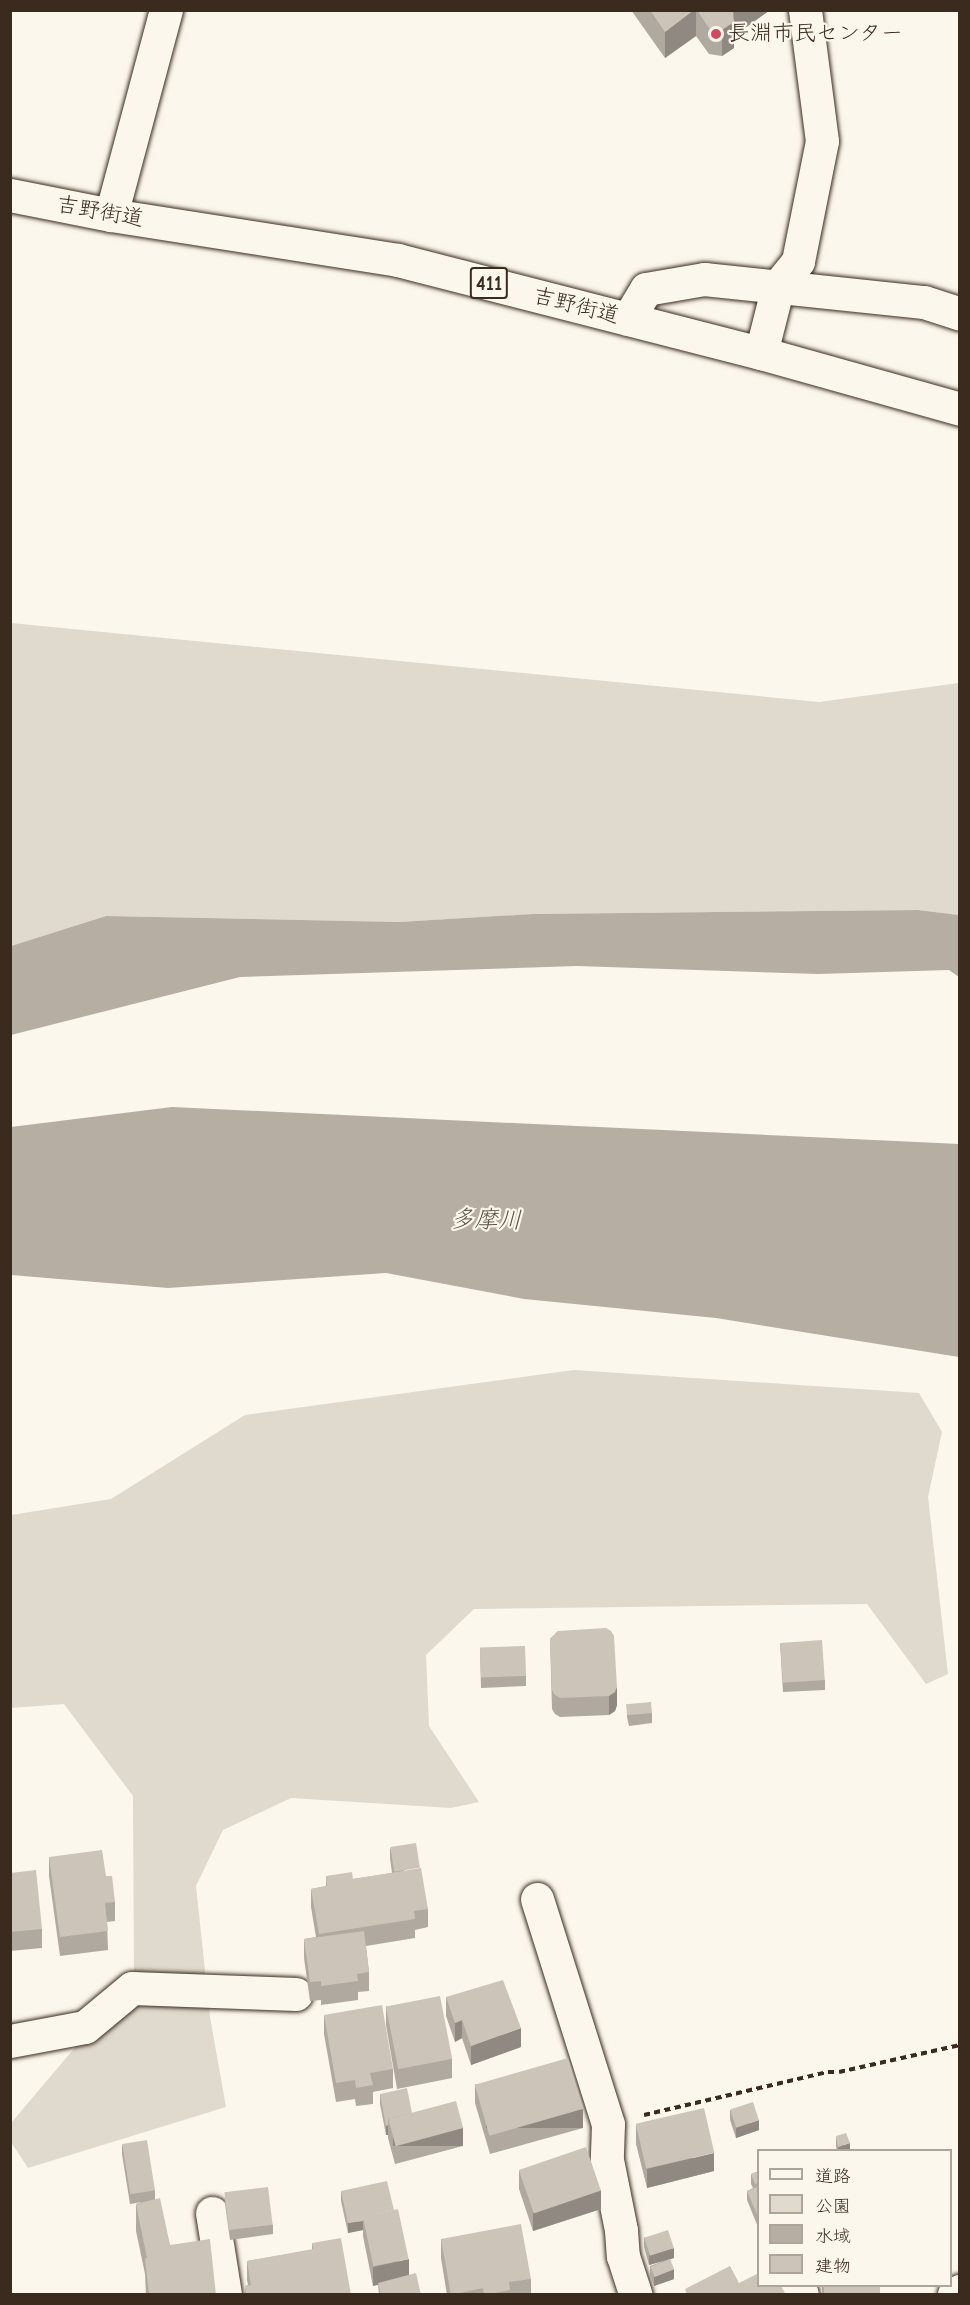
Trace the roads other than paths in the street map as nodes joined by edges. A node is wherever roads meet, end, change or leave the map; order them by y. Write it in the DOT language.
graph roads {
  1 [pos="166,10"];
  2 [pos="805,10"];
  3 [pos="10,195"];
  4 [pos="111,215"];
  5 [pos="778,286"];
  6 [pos="960,314"];
  7 [pos="628,319"];
  8 [pos="761,353"];
  9 [pos="960,409"];
  10 [pos="537,1899"];
  11 [pos="296,1994"];
  12 [pos="10,2041"];
  13 [pos="213,2213"];
  14 [pos="960,2291"];
  15 [pos="225,2295"];
  16 [pos="635,2295"];
  17 [pos="954,2295"];
  1 -- 4 [label="main road"];
  2 -- 5 [label="main road"];
  3 -- 4 [label="main road, 吉野街道 / 411"];
  4 -- 7 [label="main road, 吉野街道 / 411"];
  5 -- 6 [label="main road"];
  5 -- 7 [label="main road"];
  5 -- 8 [label="main road"];
  7 -- 8 [label="main road, 吉野街道 / 411"];
  8 -- 9 [label="main road, 吉野街道 / 411"];
  10 -- 16 [label="main road"];
  11 -- 12 [label="main road"];
  13 -- 15 [label="main road"];
  14 -- 17 [label="main road"];
}
